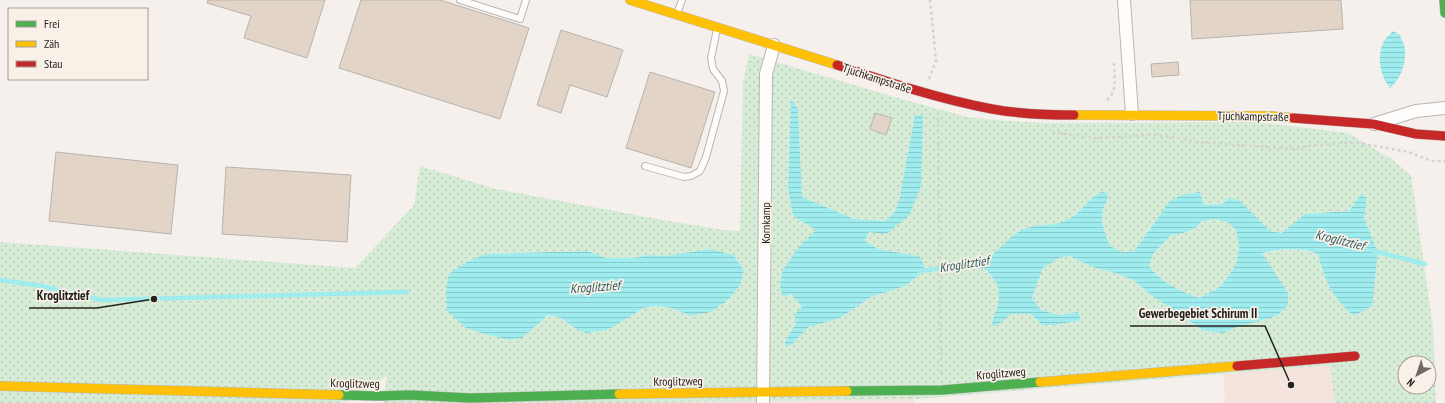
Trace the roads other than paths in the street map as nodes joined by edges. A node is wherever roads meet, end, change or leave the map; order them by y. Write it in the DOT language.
graph roads {
  1 [pos="460,0"];
  2 [pos="526,0"];
  3 [pos="630,0"];
  4 [pos="682,0"];
  5 [pos="1124,0"];
  6 [pos="1444,0"];
  7 [pos="1445,13"];
  8 [pos="677,14"];
  9 [pos="718,27"];
  10 [pos="774,45"];
  11 [pos="1445,108"];
  12 [pos="1132,114"];
  13 [pos="1373,124"];
  14 [pos="1445,136"];
  15 [pos="645,166"];
  16 [pos="1355,356"];
  17 [pos="0,386"];
  18 [pos="763,397"];
  19 [pos="373,399"];
  1 -- 2 [label="lane"];
  3 -- 8 [label="street, Tjüchkampstraße"];
  4 -- 8 [label="lane"];
  5 -- 12 [label="street"];
  6 -- 7 [label="street"];
  8 -- 9 [label="street, Tjüchkampstraße"];
  9 -- 10 [label="street, Tjüchkampstraße"];
  9 -- 15 [label="lane"];
  10 -- 12 [label="street, Tjüchkampstraße"];
  10 -- 18 [label="street, Kornkamp"];
  11 -- 13 [label="street, Tjüchkampstraße"];
  12 -- 13 [label="street, Tjüchkampstraße"];
  13 -- 14 [label="street, Tjüchkampstraße"];
  16 -- 18 [label="street, Kroglitzweg"];
  17 -- 19 [label="street, Kroglitzweg"];
  18 -- 19 [label="street, Kroglitzweg"];
}
